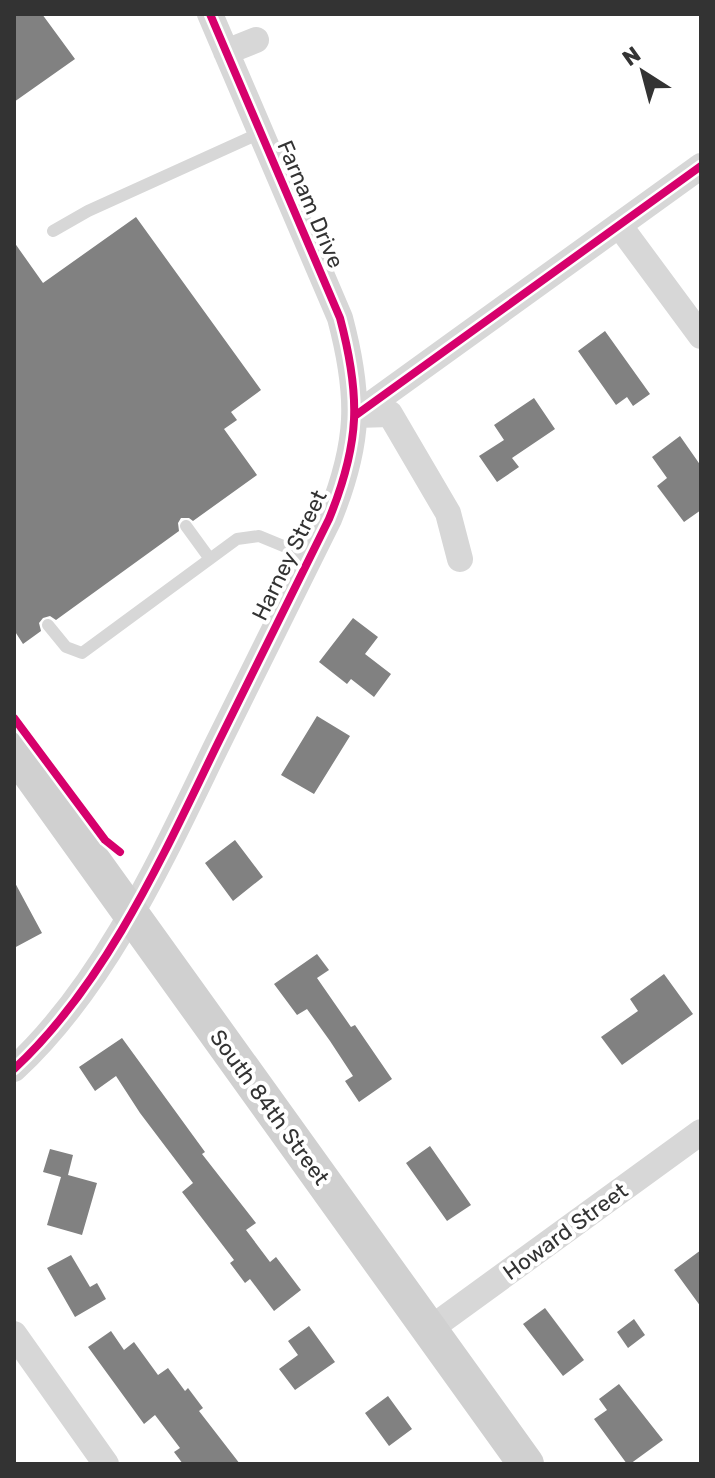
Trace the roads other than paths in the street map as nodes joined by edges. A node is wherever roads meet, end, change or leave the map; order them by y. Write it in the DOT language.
graph roads {
  1 [pos="210,14"];
  2 [pos="256,40"];
  3 [pos="226,52"];
  4 [pos="260,133"];
  5 [pos="701,166"];
  6 [pos="619,225"];
  7 [pos="53,231"];
  8 [pos="701,336"];
  9 [pos="356,415"];
  10 [pos="186,526"];
  11 [pos="310,557"];
  12 [pos="210,559"];
  13 [pos="460,559"];
  14 [pos="48,625"];
  15 [pos="14,751"];
  16 [pos="131,914"];
  17 [pos="14,1069"];
  18 [pos="701,1132"];
  19 [pos="430,1329"];
  20 [pos="14,1334"];
  21 [pos="106,1464"];
  22 [pos="526,1464"];
  1 -- 3 [label="street, Farnam Drive"];
  2 -- 3 [label="street"];
  3 -- 4 [label="street, Farnam Drive"];
  4 -- 7 [label="lane"];
  4 -- 9 [label="street, Farnam Drive"];
  5 -- 6 [label="street"];
  6 -- 8 [label="street"];
  6 -- 9 [label="street"];
  9 -- 11 [label="street, Harney Street"];
  9 -- 13 [label="street"];
  10 -- 12 [label="lane"];
  11 -- 12 [label="lane"];
  11 -- 16 [label="street, Harney Street"];
  12 -- 14 [label="lane"];
  15 -- 16 [label="main road, South 84th Street"];
  16 -- 17 [label="street, Harney Street"];
  16 -- 19 [label="main road, South 84th Street"];
  18 -- 19 [label="street, Howard Street"];
  19 -- 22 [label="main road, South 84th Street"];
  20 -- 21 [label="street"];
}
